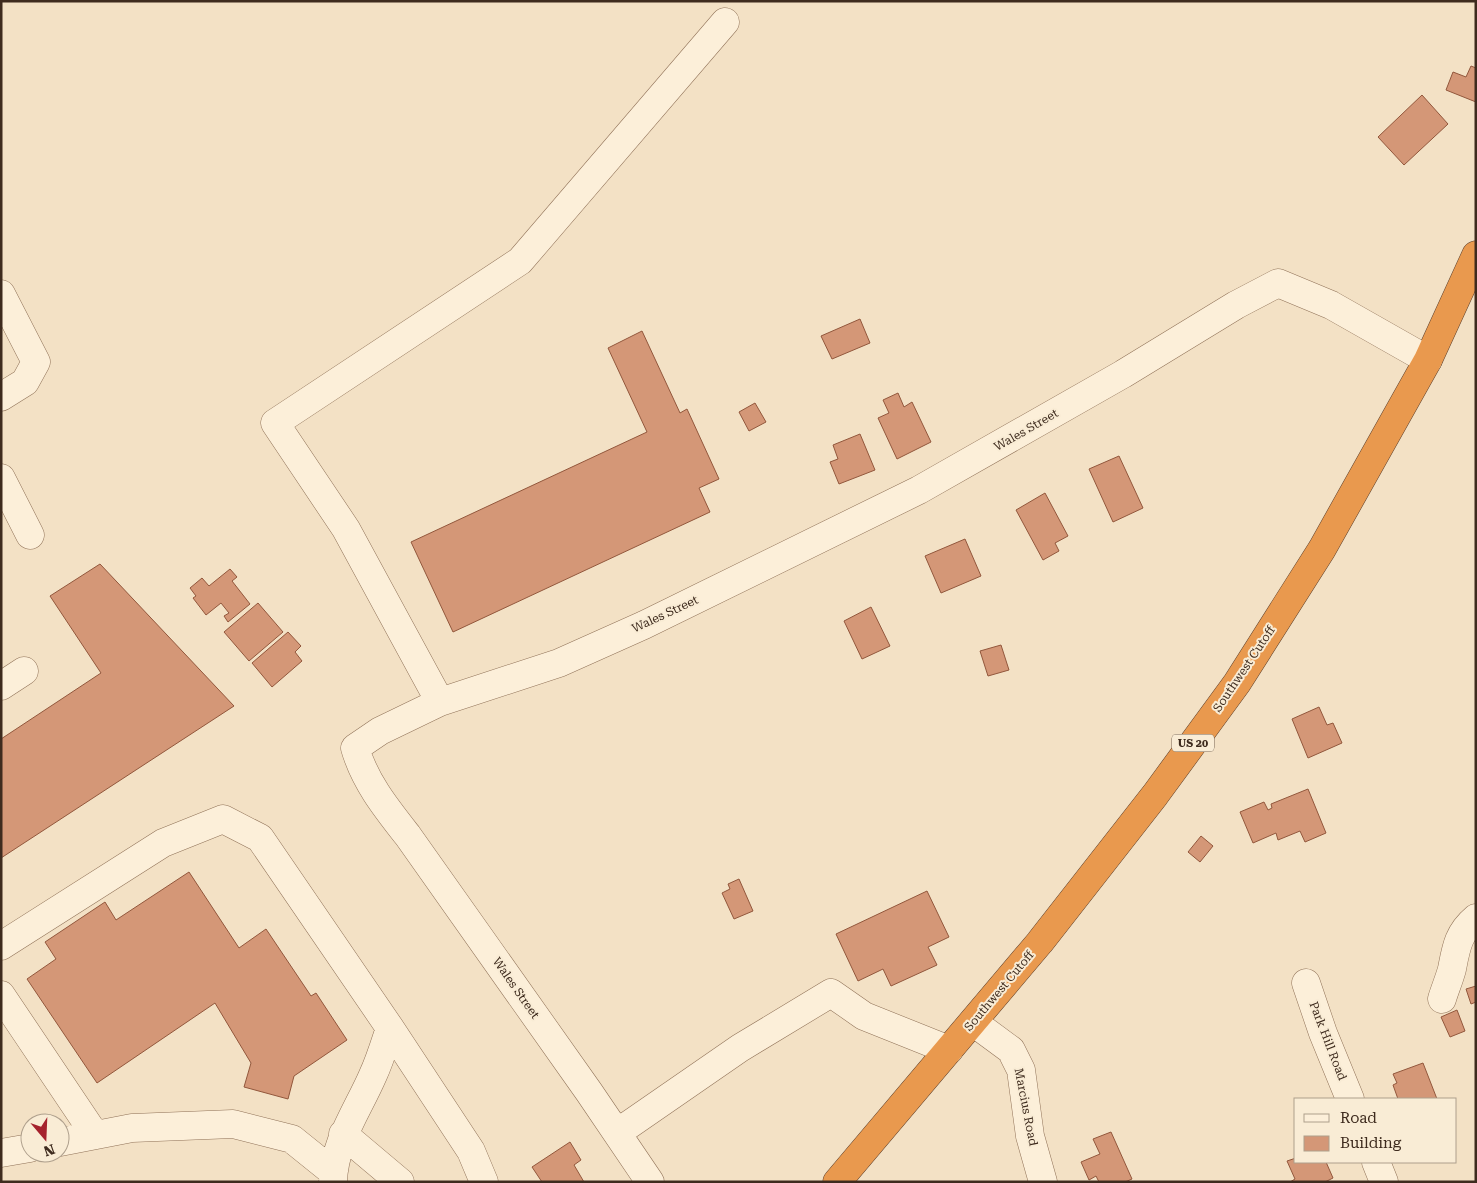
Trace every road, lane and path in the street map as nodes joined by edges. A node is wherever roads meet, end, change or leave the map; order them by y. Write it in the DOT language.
graph roads {
  1 [pos="725,22"];
  2 [pos="1476,255"];
  3 [pos="1,294"];
  4 [pos="1428,360"];
  5 [pos="1,397"];
  6 [pos="1,478"];
  7 [pos="30,535"];
  8 [pos="24,672"];
  9 [pos="1,686"];
  10 [pos="440,702"];
  11 [pos="1476,918"];
  12 [pos="1,946"];
  13 [pos="1306,983"];
  14 [pos="1,995"];
  15 [pos="1442,999"];
  16 [pos="973,1022"];
  17 [pos="390,1028"];
  18 [pos="949,1050"];
  19 [pos="1350,1098"];
  20 [pos="617,1133"];
  21 [pos="343,1134"];
  22 [pos="95,1135"];
  23 [pos="70,1140"];
  24 [pos="20,1150"];
  25 [pos="1,1153"];
  26 [pos="1376,1163"];
  27 [pos="333,1177"];
  28 [pos="400,1182"];
  29 [pos="484,1182"];
  30 [pos="650,1182"];
  31 [pos="837,1182"];
  32 [pos="1043,1182"];
  33 [pos="1384,1182"];
  1 -- 10 [label="street"];
  2 -- 4 [label="highway, Southwest Cutoff / US 20"];
  3 -- 5 [label="street"];
  4 -- 10 [label="street, Wales Street"];
  4 -- 16 [label="highway, Southwest Cutoff / US 20"];
  6 -- 7 [label="street"];
  8 -- 9 [label="street"];
  10 -- 20 [label="street, Wales Street"];
  11 -- 15 [label="street"];
  12 -- 17 [label="street"];
  13 -- 19 [label="street, Park Hill Road"];
  14 -- 22 [label="street"];
  16 -- 18 [label="highway, Southwest Cutoff / US 20"];
  16 -- 32 [label="street, Marcius Road"];
  17 -- 21 [label="street"];
  17 -- 29 [label="street"];
  18 -- 20 [label="street"];
  18 -- 31 [label="highway, Southwest Cutoff / US 20"];
  20 -- 30 [label="street, Wales Street"];
  21 -- 27 [label="street"];
  21 -- 28 [label="street"];
  22 -- 23 [label="street"];
  22 -- 27 [label="street"];
  24 -- 25 [label="street"];
  26 -- 33 [label="street"];
}
